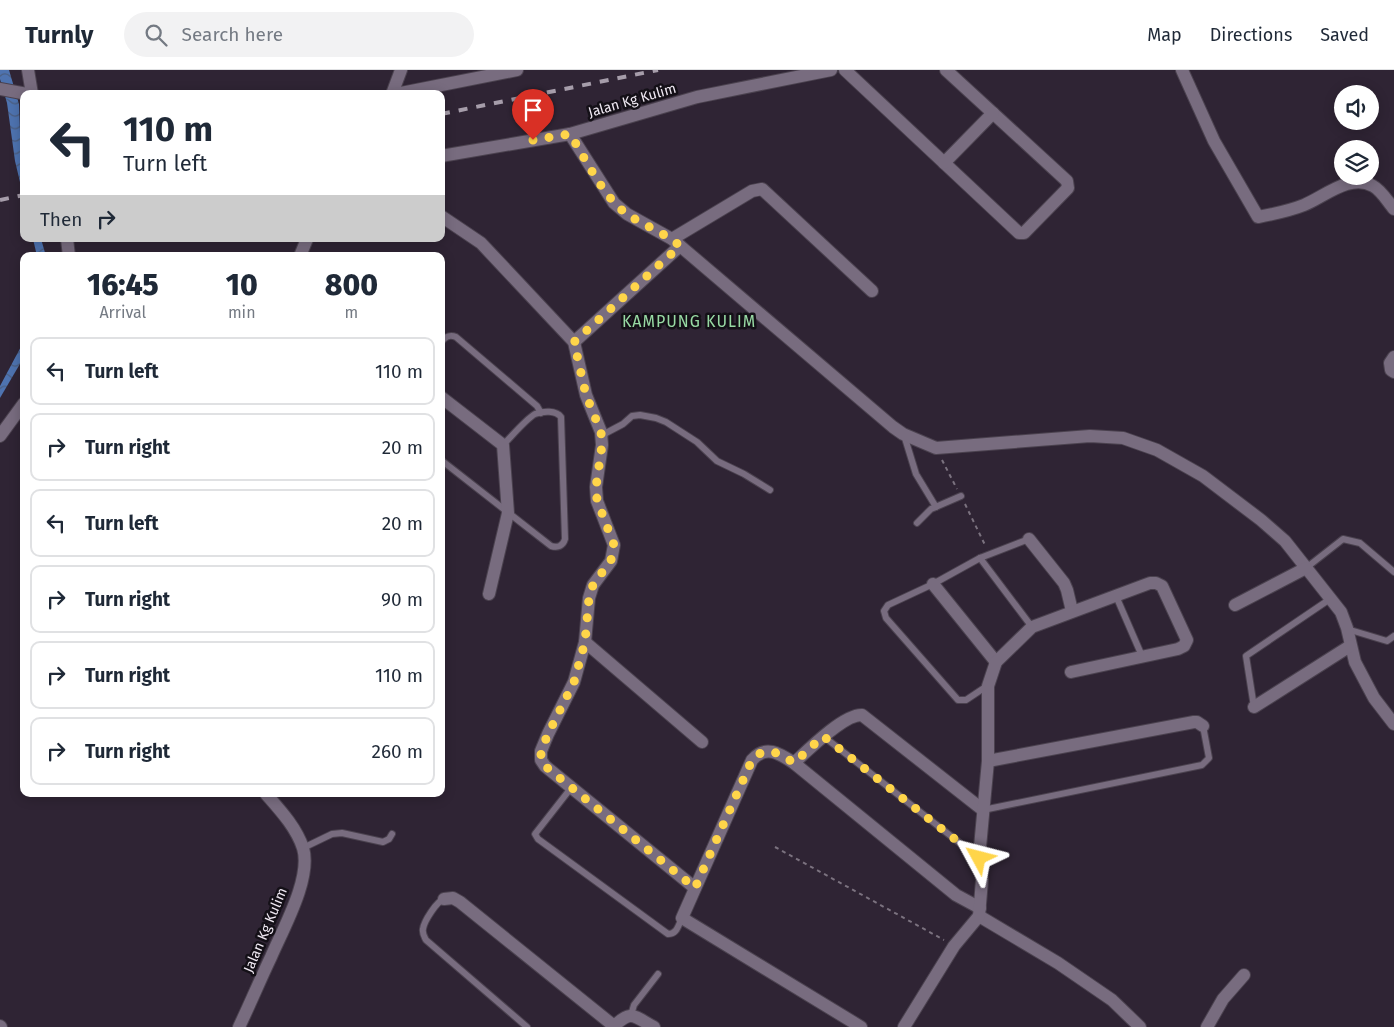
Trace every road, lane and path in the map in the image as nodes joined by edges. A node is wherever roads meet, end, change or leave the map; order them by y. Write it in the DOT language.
graph roads {
  1 [pos="28,70"];
  2 [pos="401,70"];
  3 [pos="517,70"];
  4 [pos="831,70"];
  5 [pos="845,70"];
  6 [pos="946,70"];
  7 [pos="1182,70"];
  8 [pos="0,89"];
  9 [pos="31,90"];
  10 [pos="395,90"];
  11 [pos="414,90"];
  12 [pos="20,93"];
  13 [pos="993,114"];
  14 [pos="570,134"];
  15 [pos="445,155"];
  16 [pos="944,164"];
  17 [pos="1394,209"];
  18 [pos="445,219"];
  19 [pos="676,243"];
  20 [pos="872,291"];
  21 [pos="445,339"];
  22 [pos="574,342"];
  23 [pos="1394,356"];
  24 [pos="1394,372"];
  25 [pos="445,400"];
  26 [pos="20,408"];
  27 [pos="541,413"];
  28 [pos="903,434"];
  29 [pos="0,436"];
  30 [pos="601,438"];
  31 [pos="503,444"];
  32 [pos="445,463"];
  33 [pos="770,490"];
  34 [pos="961,496"];
  35 [pos="936,507"];
  36 [pos="508,512"];
  37 [pos="917,523"];
  38 [pos="1029,539"];
  39 [pos="980,558"];
  40 [pos="1306,568"];
  41 [pos="1394,572"];
  42 [pos="933,584"];
  43 [pos="489,594"];
  44 [pos="1116,596"];
  45 [pos="1330,599"];
  46 [pos="1235,605"];
  47 [pos="1072,611"];
  48 [pos="1032,627"];
  49 [pos="1347,628"];
  50 [pos="1394,636"];
  51 [pos="585,642"];
  52 [pos="1350,646"];
  53 [pos="1142,656"];
  54 [pos="996,662"];
  55 [pos="1071,672"];
  56 [pos="988,686"];
  57 [pos="1254,707"];
  58 [pos="1394,724"];
  59 [pos="1203,726"];
  60 [pos="823,736"];
  61 [pos="702,742"];
  62 [pos="988,761"];
  63 [pos="794,763"];
  64 [pos="571,788"];
  65 [pos="269,797"];
  66 [pos="983,810"];
  67 [pos="392,834"];
  68 [pos="775,847"];
  69 [pos="303,848"];
  70 [pos="979,858"];
  71 [pos="695,888"];
  72 [pos="444,899"];
  73 [pos="979,912"];
  74 [pos="682,918"];
  75 [pos="954,946"];
  76 [pos="658,974"];
  77 [pos="1244,974"];
  78 [pos="631,1015"];
  79 [pos="239,1027"];
  80 [pos="527,1027"];
  81 [pos="613,1027"];
  82 [pos="654,1027"];
  83 [pos="862,1027"];
  84 [pos="904,1027"];
  85 [pos="1140,1027"];
  86 [pos="1207,1027"];
  1 -- 9 [label="street"];
  2 -- 10 [label="street"];
  3 -- 11 [label="street"];
  4 -- 14 [label="street, Jalan Kg Kulim"];
  5 -- 16 [label="street"];
  6 -- 13 [label="street"];
  7 -- 17 [label="street"];
  8 -- 12 [label="street"];
  13 -- 16 [label="street"];
  13 -- 16 [label="street"];
  14 -- 15 [label="street, Jalan Kg Kulim"];
  14 -- 19 [label="street"];
  18 -- 22 [label="street"];
  19 -- 20 [label="street"];
  19 -- 22 [label="street"];
  19 -- 28 [label="street"];
  21 -- 27 [label="lane"];
  22 -- 30 [label="street"];
  23 -- 24 [label="street"];
  25 -- 31 [label="street"];
  26 -- 29 [label="street"];
  27 -- 31 [label="lane"];
  27 -- 36 [label="lane"];
  28 -- 35 [label="lane"];
  28 -- 40 [label="street"];
  30 -- 33 [label="lane"];
  30 -- 51 [label="street"];
  31 -- 36 [label="street"];
  32 -- 36 [label="lane"];
  34 -- 35 [label="lane"];
  35 -- 37 [label="lane"];
  36 -- 43 [label="street"];
  38 -- 39 [label="lane"];
  38 -- 47 [label="street"];
  39 -- 42 [label="lane"];
  39 -- 48 [label="lane"];
  40 -- 41 [label="lane"];
  40 -- 45 [label="street"];
  40 -- 46 [label="street"];
  42 -- 54 [label="street"];
  42 -- 56 [label="lane"];
  44 -- 47 [label="street"];
  44 -- 53 [label="lane"];
  44 -- 53 [label="street"];
  45 -- 49 [label="street"];
  45 -- 57 [label="lane"];
  47 -- 48 [label="street"];
  48 -- 54 [label="street"];
  49 -- 50 [label="lane"];
  49 -- 52 [label="street"];
  51 -- 61 [label="street"];
  51 -- 64 [label="street"];
  52 -- 57 [label="street"];
  52 -- 58 [label="street"];
  53 -- 55 [label="street"];
  54 -- 56 [label="street"];
  56 -- 62 [label="street"];
  59 -- 62 [label="street"];
  59 -- 66 [label="lane"];
  60 -- 63 [label="street"];
  60 -- 66 [label="street"];
  60 -- 70 [label="lane"];
  62 -- 66 [label="street"];
  63 -- 71 [label="street"];
  63 -- 73 [label="street"];
  64 -- 71 [label="street"];
  64 -- 74 [label="lane"];
  65 -- 69 [label="street, Jalan Kg Kulim"];
  66 -- 70 [label="street"];
  67 -- 69 [label="lane"];
  68 -- 75 [label="path"];
  69 -- 79 [label="street, Jalan Kg Kulim"];
  70 -- 73 [label="street"];
  71 -- 74 [label="street"];
  72 -- 80 [label="lane"];
  72 -- 81 [label="street"];
  73 -- 75 [label="street"];
  73 -- 85 [label="street"];
  74 -- 83 [label="street"];
  75 -- 84 [label="street"];
  76 -- 78 [label="lane"];
  77 -- 86 [label="street"];
  78 -- 81 [label="street"];
  78 -- 82 [label="street"];
}
